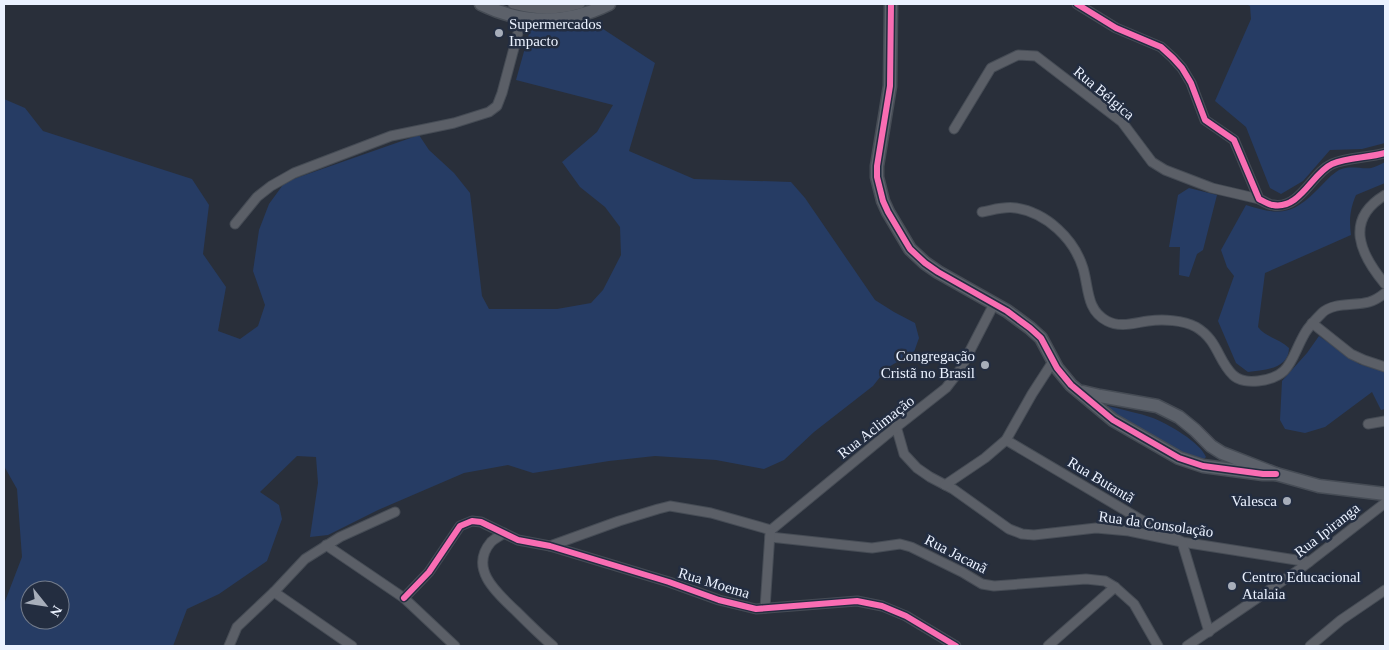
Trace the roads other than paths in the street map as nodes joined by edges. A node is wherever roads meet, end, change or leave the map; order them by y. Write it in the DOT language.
graph roads {
  1 [pos="481,4"];
  2 [pos="513,4"];
  3 [pos="580,4"];
  4 [pos="608,4"];
  5 [pos="891,4"];
  6 [pos="1077,4"];
  7 [pos="499,8"];
  8 [pos="522,18"];
  9 [pos="954,129"];
  10 [pos="1385,154"];
  11 [pos="1385,195"];
  12 [pos="1259,199"];
  13 [pos="982,212"];
  14 [pos="235,224"];
  15 [pos="1385,284"];
  16 [pos="1385,293"];
  17 [pos="994,304"];
  18 [pos="1312,323"];
  19 [pos="1054,360"];
  20 [pos="1385,367"];
  21 [pos="1078,390"];
  22 [pos="1385,421"];
  23 [pos="1368,424"];
  24 [pos="896,426"];
  25 [pos="1006,440"];
  26 [pos="1211,446"];
  27 [pos="1203,466"];
  28 [pos="1276,474"];
  29 [pos="945,485"];
  30 [pos="1385,494"];
  31 [pos="1385,503"];
  32 [pos="395,512"];
  33 [pos="504,533"];
  34 [pos="770,534"];
  35 [pos="1182,542"];
  36 [pos="326,545"];
  37 [pos="550,546"];
  38 [pos="1309,562"];
  39 [pos="1115,587"];
  40 [pos="1385,590"];
  41 [pos="274,592"];
  42 [pos="404,598"];
  43 [pos="765,608"];
  44 [pos="1209,632"];
  45 [pos="230,645"];
  46 [pos="352,646"];
  47 [pos="455,646"];
  48 [pos="553,646"];
  49 [pos="956,646"];
  50 [pos="1048,646"];
  51 [pos="1158,646"];
  52 [pos="1187,646"];
  53 [pos="1310,646"];
  1 -- 7 [label="street"];
  2 -- 3 [label="street"];
  4 -- 8 [label="street"];
  5 -- 17 [label="street"];
  6 -- 12 [label="street"];
  7 -- 8 [label="street"];
  8 -- 14 [label="street"];
  9 -- 12 [label="street, Rua Bélgica"];
  10 -- 12 [label="street, Rua Bélgica"];
  11 -- 15 [label="street"];
  13 -- 18 [label="street"];
  16 -- 18 [label="street"];
  17 -- 19 [label="street"];
  17 -- 24 [label="street, Rua Aclimação"];
  18 -- 20 [label="street"];
  19 -- 21 [label="street"];
  19 -- 25 [label="street"];
  21 -- 26 [label="street"];
  21 -- 27 [label="street"];
  22 -- 23 [label="street"];
  24 -- 29 [label="street, Rua da Consolação"];
  24 -- 34 [label="street, Rua Aclimação"];
  25 -- 29 [label="street"];
  25 -- 35 [label="street, Rua Butantã"];
  26 -- 27 [label="street"];
  26 -- 28 [label="street"];
  27 -- 28 [label="street"];
  28 -- 30 [label="street"];
  29 -- 35 [label="street, Rua da Consolação"];
  31 -- 38 [label="street, Rua Ipiranga"];
  32 -- 36 [label="street"];
  33 -- 37 [label="street, Rua Moema"];
  33 -- 42 [label="street, Rua Moema"];
  33 -- 48 [label="street"];
  34 -- 37 [label="street, Rua Jacanã"];
  34 -- 39 [label="street, Rua Jacanã"];
  34 -- 43 [label="street"];
  35 -- 38 [label="street, Rua da Consolação"];
  35 -- 44 [label="street"];
  36 -- 41 [label="street"];
  36 -- 42 [label="street"];
  37 -- 43 [label="street, Rua Moema"];
  38 -- 44 [label="street, Rua Ipiranga"];
  39 -- 50 [label="street"];
  39 -- 51 [label="street, Rua Jacanã"];
  40 -- 53 [label="street"];
  41 -- 45 [label="street"];
  41 -- 46 [label="street"];
  42 -- 47 [label="street"];
  43 -- 49 [label="street, Rua Moema"];
  44 -- 52 [label="street, Rua Ipiranga"];
}
